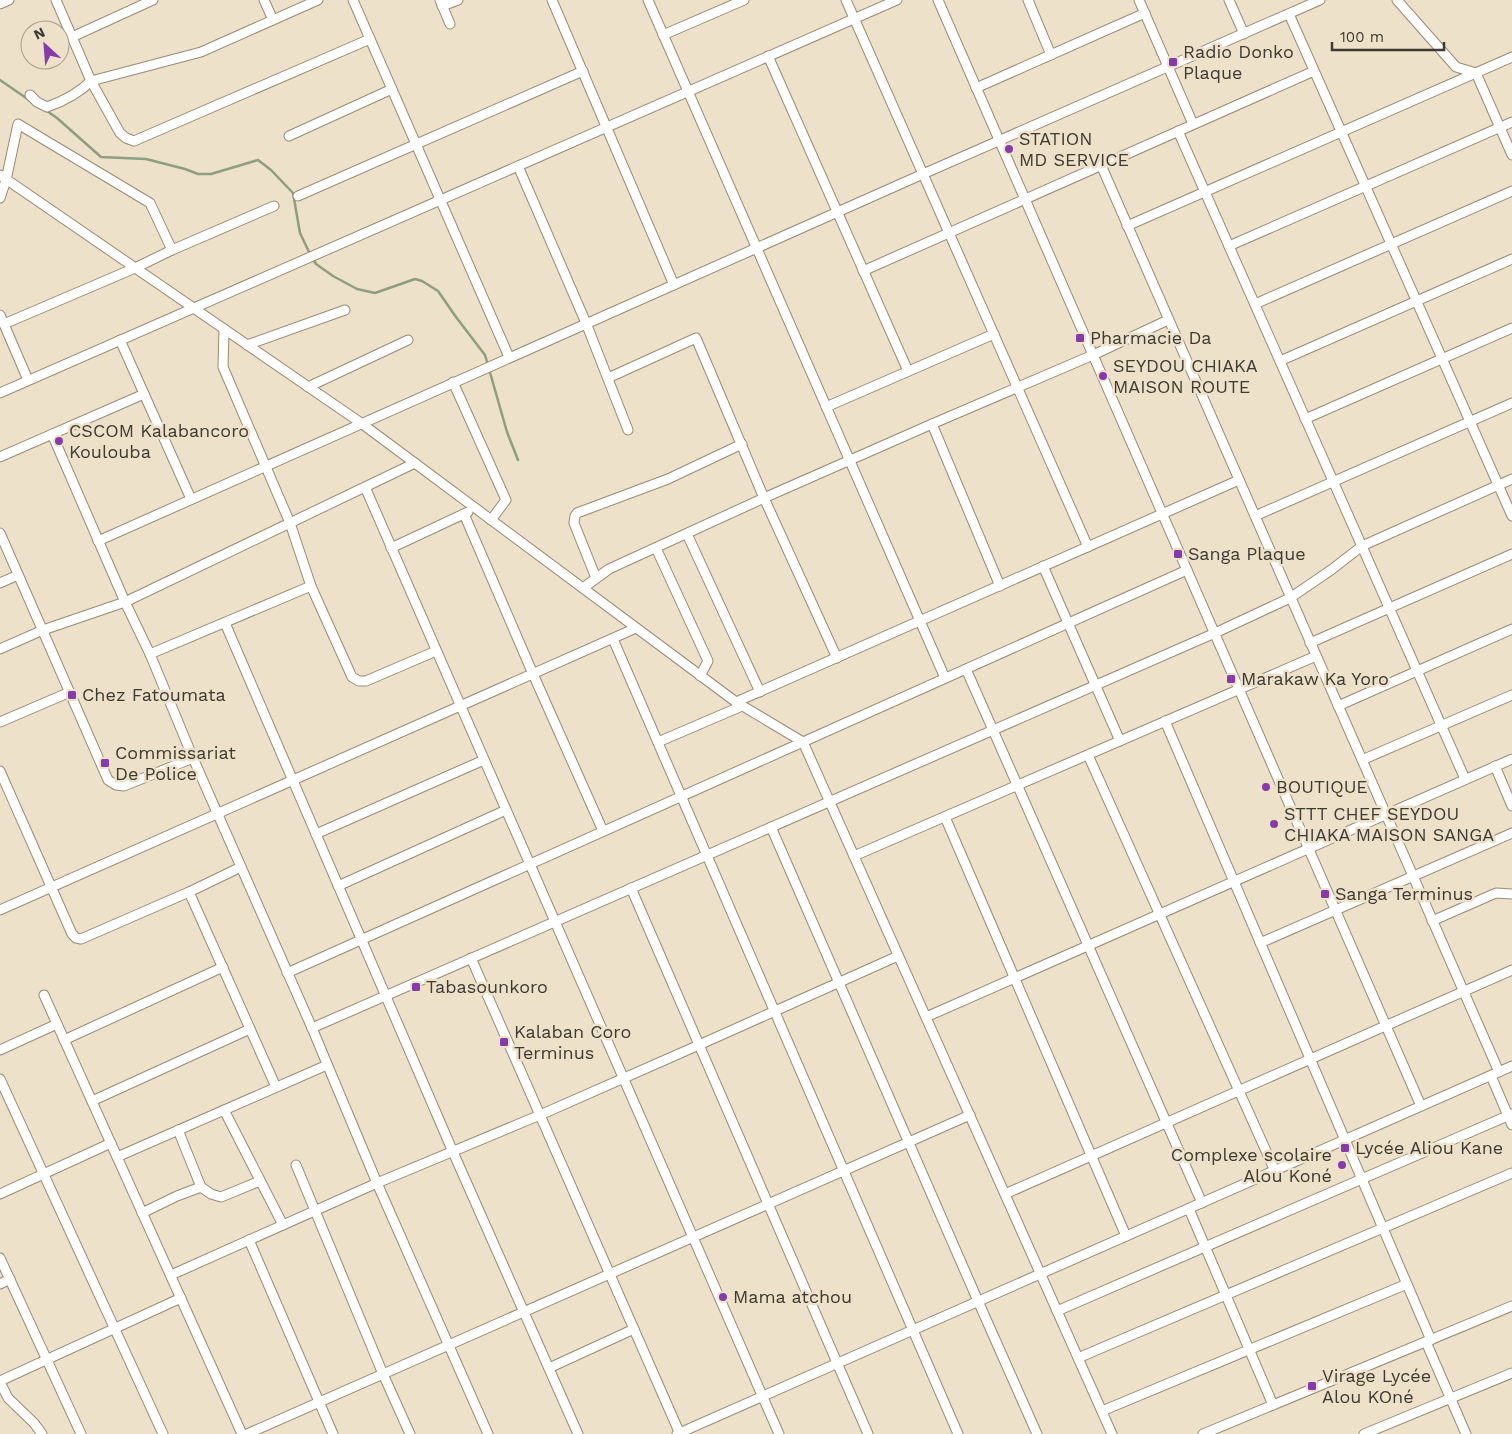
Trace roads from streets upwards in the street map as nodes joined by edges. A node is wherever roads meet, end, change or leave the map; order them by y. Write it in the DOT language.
graph roads {
  1 [pos="9,0"];
  2 [pos="56,0"];
  3 [pos="152,0"];
  4 [pos="264,0"];
  5 [pos="318,0"];
  6 [pos="353,0"];
  7 [pos="458,0"];
  8 [pos="552,0"];
  9 [pos="648,0"];
  10 [pos="743,0"];
  11 [pos="846,0"];
  12 [pos="897,0"];
  13 [pos="938,0"];
  14 [pos="1028,0"];
  15 [pos="1139,0"];
  16 [pos="1229,0"];
  17 [pos="1320,0"];
  18 [pos="1397,0"];
  19 [pos="441,3"];
  20 [pos="0,4"];
  21 [pos="1145,13"];
  22 [pos="1288,14"];
  23 [pos="854,19"];
  24 [pos="273,20"];
  25 [pos="450,24"];
  26 [pos="1244,34"];
  27 [pos="663,35"];
  28 [pos="72,37"];
  29 [pos="370,38"];
  30 [pos="1051,55"];
  31 [pos="768,56"];
  32 [pos="1512,57"];
  33 [pos="1168,67"];
  34 [pos="1314,71"];
  35 [pos="583,72"];
  36 [pos="1476,73"];
  37 [pos="91,81"];
  38 [pos="976,88"];
  39 [pos="392,90"];
  40 [pos="688,92"];
  41 [pos="30,95"];
  42 [pos="1512,122"];
  43 [pos="1193,124"];
  44 [pos="606,127"];
  45 [pos="1500,127"];
  46 [pos="1178,131"];
  47 [pos="1341,132"];
  48 [pos="289,136"];
  49 [pos="1000,140"];
  50 [pos="416,144"];
  51 [pos="1512,155"];
  52 [pos="1100,165"];
  53 [pos="518,166"];
  54 [pos="923,174"];
  55 [pos="3,177"];
  56 [pos="1365,186"];
  57 [pos="1512,191"];
  58 [pos="1205,192"];
  59 [pos="298,196"];
  60 [pos="0,198"];
  61 [pos="1025,199"];
  62 [pos="440,200"];
  63 [pos="274,206"];
  64 [pos="837,212"];
  65 [pos="1127,226"];
  66 [pos="949,232"];
  67 [pos="1391,244"];
  68 [pos="1229,246"];
  69 [pos="756,248"];
  70 [pos="172,250"];
  71 [pos="1512,259"];
  72 [pos="135,268"];
  73 [pos="863,271"];
  74 [pos="674,284"];
  75 [pos="1416,301"];
  76 [pos="1255,304"];
  77 [pos="194,308"];
  78 [pos="345,310"];
  79 [pos="2,319"];
  80 [pos="1168,320"];
  81 [pos="586,323"];
  82 [pos="1512,328"];
  83 [pos="224,329"];
  84 [pos="994,334"];
  85 [pos="120,340"];
  86 [pos="408,340"];
  87 [pos="247,345"];
  88 [pos="1094,356"];
  89 [pos="509,357"];
  90 [pos="1442,358"];
  91 [pos="1280,361"];
  92 [pos="908,371"];
  93 [pos="608,378"];
  94 [pos="28,380"];
  95 [pos="453,382"];
  96 [pos="308,387"];
  97 [pos="1017,387"];
  98 [pos="0,392"];
  99 [pos="144,394"];
  100 [pos="1512,403"];
  101 [pos="826,407"];
  102 [pos="1306,419"];
  103 [pos="1470,421"];
  104 [pos="361,423"];
  105 [pos="932,424"];
  106 [pos="628,430"];
  107 [pos="52,434"];
  108 [pos="742,444"];
  109 [pos="0,456"];
  110 [pos="850,461"];
  111 [pos="415,463"];
  112 [pos="265,466"];
  113 [pos="1512,479"];
  114 [pos="1239,480"];
  115 [pos="1333,481"];
  116 [pos="1498,485"];
  117 [pos="365,487"];
  118 [pos="764,498"];
  119 [pos="191,499"];
  120 [pos="475,508"];
  121 [pos="464,514"];
  122 [pos="1163,514"];
  123 [pos="1255,516"];
  124 [pos="1512,516"];
  125 [pos="491,520"];
  126 [pos="290,523"];
  127 [pos="0,533"];
  128 [pos="687,534"];
  129 [pos="98,540"];
  130 [pos="1362,546"];
  131 [pos="1088,547"];
  132 [pos="391,548"];
  133 [pos="656,548"];
  134 [pos="1512,554"];
  135 [pos="1043,566"];
  136 [pos="1187,570"];
  137 [pos="18,575"];
  138 [pos="596,578"];
  139 [pos="0,583"];
  140 [pos="311,586"];
  141 [pos="1000,586"];
  142 [pos="583,588"];
  143 [pos="1290,598"];
  144 [pos="125,602"];
  145 [pos="1389,608"];
  146 [pos="920,621"];
  147 [pos="225,623"];
  148 [pos="1068,623"];
  149 [pos="636,628"];
  150 [pos="1512,629"];
  151 [pos="43,630"];
  152 [pos="1214,633"];
  153 [pos="613,638"];
  154 [pos="1310,643"];
  155 [pos="0,649"];
  156 [pos="436,651"];
  157 [pos="150,654"];
  158 [pos="1316,656"];
  159 [pos="837,658"];
  160 [pos="966,668"];
  161 [pos="1417,671"];
  162 [pos="533,674"];
  163 [pos="700,676"];
  164 [pos="945,678"];
  165 [pos="1096,685"];
  166 [pos="1239,689"];
  167 [pos="70,692"];
  168 [pos="760,692"];
  169 [pos="1512,695"];
  170 [pos="739,704"];
  171 [pos="460,706"];
  172 [pos="1338,706"];
  173 [pos="1165,721"];
  174 [pos="0,722"];
  175 [pos="1441,726"];
  176 [pos="993,730"];
  177 [pos="1120,741"];
  178 [pos="658,742"];
  179 [pos="803,742"];
  180 [pos="1088,755"];
  181 [pos="193,758"];
  182 [pos="1512,758"];
  183 [pos="484,760"];
  184 [pos="1362,760"];
  185 [pos="1495,766"];
  186 [pos="0,771"];
  187 [pos="1465,779"];
  188 [pos="293,781"];
  189 [pos="1018,785"];
  190 [pos="681,796"];
  191 [pos="829,801"];
  192 [pos="1512,806"];
  193 [pos="506,810"];
  194 [pos="218,814"];
  195 [pos="1385,814"];
  196 [pos="945,817"];
  197 [pos="771,827"];
  198 [pos="603,831"];
  199 [pos="1512,833"];
  200 [pos="316,834"];
  201 [pos="1309,848"];
  202 [pos="707,855"];
  203 [pos="854,856"];
  204 [pos="530,864"];
  205 [pos="242,867"];
  206 [pos="1413,876"];
  207 [pos="1234,881"];
  208 [pos="338,886"];
  209 [pos="52,888"];
  210 [pos="631,888"];
  211 [pos="189,892"];
  212 [pos="1511,896"];
  213 [pos="0,910"];
  214 [pos="1336,910"];
  215 [pos="1159,914"];
  216 [pos="1432,920"];
  217 [pos="555,922"];
  218 [pos="362,940"];
  219 [pos="1260,943"];
  220 [pos="1088,945"];
  221 [pos="898,956"];
  222 [pos="471,958"];
  223 [pos="223,967"];
  224 [pos="1512,970"];
  225 [pos="287,973"];
  226 [pos="1015,978"];
  227 [pos="839,982"];
  228 [pos="1463,992"];
  229 [pos="44,995"];
  230 [pos="386,996"];
  231 [pos="774,1011"];
  232 [pos="926,1017"];
  233 [pos="56,1024"];
  234 [pos="1386,1026"];
  235 [pos="312,1028"];
  236 [pos="250,1029"];
  237 [pos="64,1040"];
  238 [pos="699,1045"];
  239 [pos="0,1050"];
  240 [pos="1310,1059"];
  241 [pos="327,1064"];
  242 [pos="1512,1066"];
  243 [pos="1495,1074"];
  244 [pos="623,1078"];
  245 [pos="0,1079"];
  246 [pos="276,1087"];
  247 [pos="1239,1091"];
  248 [pos="92,1101"];
  249 [pos="1421,1106"];
  250 [pos="224,1110"];
  251 [pos="540,1115"];
  252 [pos="970,1115"];
  253 [pos="1510,1115"];
  254 [pos="1166,1123"];
  255 [pos="1512,1125"];
  256 [pos="178,1130"];
  257 [pos="1345,1140"];
  258 [pos="909,1142"];
  259 [pos="111,1143"];
  260 [pos="453,1152"];
  261 [pos="1092,1156"];
  262 [pos="117,1157"];
  263 [pos="296,1165"];
  264 [pos="844,1171"];
  265 [pos="1275,1171"];
  266 [pos="1512,1173"];
  267 [pos="44,1174"];
  268 [pos="1362,1179"];
  269 [pos="260,1181"];
  270 [pos="377,1183"];
  271 [pos="202,1187"];
  272 [pos="0,1194"];
  273 [pos="1005,1194"];
  274 [pos="1202,1203"];
  275 [pos="768,1204"];
  276 [pos="1189,1208"];
  277 [pos="315,1212"];
  278 [pos="142,1213"];
  279 [pos="282,1225"];
  280 [pos="1383,1228"];
  281 [pos="1126,1236"];
  282 [pos="693,1237"];
  283 [pos="249,1240"];
  284 [pos="1206,1247"];
  285 [pos="0,1258"];
  286 [pos="610,1274"];
  287 [pos="1041,1274"];
  288 [pos="170,1276"];
  289 [pos="10,1279"];
  290 [pos="0,1284"];
  291 [pos="1407,1284"];
  292 [pos="1226,1295"];
  293 [pos="181,1298"];
  294 [pos="978,1302"];
  295 [pos="1512,1306"];
  296 [pos="1058,1311"];
  297 [pos="525,1312"];
  298 [pos="114,1328"];
  299 [pos="634,1329"];
  300 [pos="913,1330"];
  301 [pos="1429,1341"];
  302 [pos="449,1345"];
  303 [pos="1250,1350"];
  304 [pos="1078,1358"];
  305 [pos="47,1360"];
  306 [pos="837,1364"];
  307 [pos="549,1368"];
  308 [pos="1512,1373"];
  309 [pos="383,1374"];
  310 [pos="0,1381"];
  311 [pos="762,1396"];
  312 [pos="1451,1398"];
  313 [pos="319,1402"];
  314 [pos="1273,1405"];
  315 [pos="1102,1411"];
  316 [pos="42,1434"];
  317 [pos="81,1434"];
  318 [pos="163,1434"];
  319 [pos="242,1434"];
  320 [pos="247,1434"];
  321 [pos="333,1434"];
  322 [pos="410,1434"];
  323 [pos="488,1434"];
  324 [pos="578,1434"];
  325 [pos="679,1434"];
  326 [pos="779,1434"];
  327 [pos="868,1434"];
  328 [pos="958,1434"];
  329 [pos="1038,1434"];
  330 [pos="1112,1434"];
  331 [pos="1202,1434"];
  332 [pos="1364,1434"];
  333 [pos="1466,1434"];
  1 -- 20 [label="street"];
  2 -- 28 [label="street"];
  3 -- 28 [label="street"];
  4 -- 24 [label="street"];
  5 -- 24 [label="street"];
  6 -- 29 [label="street"];
  7 -- 19 [label="street"];
  8 -- 35 [label="street"];
  9 -- 27 [label="street"];
  10 -- 27 [label="street"];
  11 -- 23 [label="street"];
  12 -- 23 [label="street"];
  13 -- 38 [label="street"];
  14 -- 30 [label="street"];
  15 -- 21 [label="street"];
  16 -- 26 [label="street"];
  17 -- 22 [label="street"];
  18 -- 36 [label="street"];
  19 -- 25 [label="street"];
  21 -- 30 [label="street"];
  21 -- 33 [label="street"];
  22 -- 26 [label="street"];
  22 -- 34 [label="street"];
  23 -- 31 [label="street"];
  23 -- 54 [label="street"];
  24 -- 37 [label="street"];
  26 -- 33 [label="street"];
  27 -- 40 [label="street"];
  28 -- 37 [label="street"];
  29 -- 37 [label="street"];
  29 -- 39 [label="street"];
  30 -- 38 [label="street"];
  31 -- 40 [label="street"];
  31 -- 64 [label="street"];
  32 -- 36 [label="street"];
  33 -- 43 [label="street"];
  33 -- 49 [label="street"];
  34 -- 43 [label="street"];
  34 -- 47 [label="street"];
  35 -- 44 [label="street"];
  35 -- 50 [label="street"];
  36 -- 45 [label="street"];
  36 -- 47 [label="street"];
  37 -- 41 [label="street"];
  38 -- 49 [label="street"];
  39 -- 48 [label="street"];
  39 -- 50 [label="street"];
  40 -- 44 [label="street"];
  40 -- 69 [label="street"];
  42 -- 45 [label="street"];
  43 -- 46 [label="street"];
  44 -- 53 [label="street"];
  44 -- 74 [label="street"];
  45 -- 51 [label="street"];
  45 -- 56 [label="street"];
  46 -- 52 [label="street"];
  46 -- 58 [label="street"];
  47 -- 56 [label="street"];
  47 -- 58 [label="street"];
  49 -- 54 [label="street"];
  49 -- 61 [label="street"];
  50 -- 59 [label="street"];
  50 -- 62 [label="street"];
  52 -- 61 [label="street"];
  52 -- 65 [label="street"];
  53 -- 62 [label="street"];
  53 -- 81 [label="street"];
  54 -- 64 [label="street"];
  54 -- 66 [label="street"];
  55 -- 60 [label="street"];
  55 -- 70 [label="street"];
  55 -- 72 [label="street"];
  56 -- 67 [label="street"];
  56 -- 68 [label="street"];
  57 -- 67 [label="street"];
  58 -- 65 [label="street"];
  58 -- 68 [label="street"];
  61 -- 66 [label="street"];
  61 -- 88 [label="street"];
  62 -- 77 [label="street"];
  62 -- 89 [label="street"];
  63 -- 70 [label="street"];
  64 -- 69 [label="street"];
  64 -- 73 [label="street"];
  65 -- 80 [label="street"];
  66 -- 73 [label="street"];
  66 -- 84 [label="street"];
  67 -- 75 [label="street"];
  67 -- 76 [label="street"];
  68 -- 76 [label="street"];
  69 -- 74 [label="street"];
  69 -- 101 [label="street"];
  70 -- 72 [label="street"];
  71 -- 75 [label="street"];
  72 -- 77 [label="street"];
  72 -- 79 [label="street"];
  73 -- 92 [label="street"];
  74 -- 81 [label="street"];
  75 -- 90 [label="street"];
  75 -- 91 [label="street"];
  76 -- 91 [label="street"];
  77 -- 83 [label="street"];
  77 -- 85 [label="street"];
  78 -- 87 [label="street"];
  79 -- 94 [label="street"];
  80 -- 88 [label="street"];
  80 -- 114 [label="street"];
  81 -- 89 [label="street"];
  81 -- 93 [label="street"];
  82 -- 90 [label="street"];
  83 -- 87 [label="street"];
  83 -- 112 [label="street"];
  84 -- 92 [label="street"];
  84 -- 97 [label="street"];
  85 -- 94 [label="street"];
  85 -- 99 [label="street"];
  86 -- 96 [label="street"];
  87 -- 96 [label="street"];
  88 -- 97 [label="street"];
  88 -- 122 [label="street"];
  89 -- 95 [label="street"];
  90 -- 102 [label="street"];
  90 -- 103 [label="street"];
  91 -- 102 [label="street"];
  92 -- 101 [label="street"];
  93 -- 106 [label="street"];
  93 -- 108 [label="street"];
  94 -- 98 [label="street"];
  95 -- 104 [label="street"];
  95 -- 125 [label="street"];
  96 -- 104 [label="street"];
  97 -- 105 [label="street"];
  97 -- 131 [label="street"];
  99 -- 107 [label="street"];
  99 -- 119 [label="street"];
  100 -- 103 [label="street"];
  101 -- 110 [label="street"];
  102 -- 115 [label="street"];
  103 -- 115 [label="street"];
  103 -- 116 [label="street"];
  104 -- 111 [label="street"];
  104 -- 112 [label="street"];
  105 -- 110 [label="street"];
  105 -- 141 [label="street"];
  107 -- 109 [label="street"];
  107 -- 129 [label="street"];
  108 -- 118 [label="street"];
  108 -- 138 [label="street"];
  110 -- 118 [label="street"];
  110 -- 146 [label="street"];
  111 -- 117 [label="street"];
  111 -- 120 [label="street"];
  112 -- 119 [label="street"];
  112 -- 126 [label="street"];
  113 -- 116 [label="street"];
  114 -- 122 [label="street"];
  114 -- 123 [label="street"];
  115 -- 123 [label="street"];
  115 -- 130 [label="street"];
  116 -- 124 [label="street"];
  116 -- 130 [label="street"];
  117 -- 126 [label="street"];
  117 -- 132 [label="street"];
  118 -- 128 [label="street"];
  118 -- 159 [label="street"];
  119 -- 129 [label="street"];
  120 -- 121 [label="street"];
  120 -- 125 [label="street"];
  121 -- 132 [label="street"];
  121 -- 162 [label="street"];
  122 -- 131 [label="street"];
  122 -- 136 [label="street"];
  123 -- 143 [label="street"];
  125 -- 142 [label="street"];
  126 -- 140 [label="street"];
  126 -- 144 [label="street"];
  127 -- 137 [label="street"];
  128 -- 133 [label="street"];
  128 -- 168 [label="street"];
  129 -- 144 [label="street"];
  130 -- 143 [label="street"];
  130 -- 145 [label="street"];
  131 -- 135 [label="street"];
  132 -- 156 [label="street"];
  133 -- 138 [label="street"];
  133 -- 163 [label="street"];
  134 -- 145 [label="street"];
  135 -- 141 [label="street"];
  135 -- 148 [label="street"];
  136 -- 148 [label="street"];
  136 -- 152 [label="street"];
  137 -- 139 [label="street"];
  137 -- 151 [label="street"];
  138 -- 142 [label="street"];
  140 -- 147 [label="street"];
  140 -- 156 [label="street"];
  141 -- 146 [label="street"];
  142 -- 149 [label="street"];
  143 -- 152 [label="street"];
  143 -- 154 [label="street"];
  144 -- 151 [label="street"];
  144 -- 157 [label="street"];
  145 -- 154 [label="street"];
  145 -- 161 [label="street"];
  146 -- 159 [label="street"];
  146 -- 164 [label="street"];
  147 -- 157 [label="street"];
  147 -- 188 [label="street"];
  148 -- 160 [label="street"];
  148 -- 165 [label="street"];
  149 -- 153 [label="street"];
  149 -- 163 [label="street"];
  150 -- 161 [label="street"];
  151 -- 155 [label="street"];
  151 -- 167 [label="street"];
  152 -- 165 [label="street"];
  152 -- 166 [label="street"];
  153 -- 162 [label="street"];
  153 -- 178 [label="street"];
  154 -- 158 [label="street"];
  156 -- 171 [label="street"];
  157 -- 181 [label="street"];
  158 -- 166 [label="street"];
  158 -- 172 [label="street"];
  159 -- 168 [label="street"];
  160 -- 164 [label="street"];
  160 -- 176 [label="street"];
  161 -- 172 [label="street"];
  161 -- 175 [label="street"];
  162 -- 171 [label="street"];
  162 -- 198 [label="street"];
  163 -- 170 [label="street"];
  164 -- 179 [label="street"];
  165 -- 176 [label="street"];
  165 -- 177 [label="street"];
  166 -- 173 [label="street"];
  166 -- 201 [label="street"];
  167 -- 174 [label="street"];
  167 -- 181 [label="street"];
  168 -- 170 [label="street"];
  169 -- 175 [label="street"];
  170 -- 178 [label="street"];
  170 -- 179 [label="street"];
  171 -- 183 [label="street"];
  171 -- 188 [label="street"];
  172 -- 184 [label="street"];
  173 -- 177 [label="street"];
  173 -- 207 [label="street"];
  175 -- 184 [label="street"];
  175 -- 187 [label="street"];
  176 -- 189 [label="street"];
  176 -- 191 [label="street"];
  177 -- 180 [label="street"];
  178 -- 190 [label="street"];
  179 -- 190 [label="street"];
  179 -- 191 [label="street"];
  180 -- 189 [label="street"];
  180 -- 215 [label="street"];
  181 -- 194 [label="street"];
  182 -- 185 [label="street"];
  183 -- 193 [label="street"];
  183 -- 200 [label="street"];
  184 -- 195 [label="street"];
  185 -- 187 [label="street"];
  185 -- 192 [label="street"];
  186 -- 209 [label="street"];
  187 -- 195 [label="street"];
  188 -- 194 [label="street"];
  188 -- 200 [label="street"];
  189 -- 196 [label="street"];
  189 -- 220 [label="street"];
  190 -- 198 [label="street"];
  190 -- 202 [label="street"];
  191 -- 197 [label="street"];
  191 -- 203 [label="street"];
  193 -- 204 [label="street"];
  193 -- 208 [label="street"];
  194 -- 205 [label="street"];
  194 -- 209 [label="street"];
  195 -- 201 [label="street"];
  195 -- 206 [label="street"];
  196 -- 203 [label="street"];
  196 -- 226 [label="street"];
  197 -- 202 [label="street"];
  197 -- 227 [label="street"];
  198 -- 204 [label="street"];
  199 -- 206 [label="street"];
  200 -- 208 [label="street"];
  201 -- 207 [label="street"];
  201 -- 214 [label="street"];
  202 -- 210 [label="street"];
  202 -- 231 [label="street"];
  203 -- 221 [label="street"];
  204 -- 217 [label="street"];
  204 -- 218 [label="street"];
  205 -- 211 [label="street"];
  205 -- 225 [label="street"];
  206 -- 214 [label="street"];
  206 -- 216 [label="street"];
  207 -- 215 [label="street"];
  207 -- 219 [label="street"];
  208 -- 218 [label="street"];
  209 -- 211 [label="street"];
  209 -- 213 [label="street"];
  210 -- 217 [label="street"];
  210 -- 238 [label="street"];
  211 -- 223 [label="street"];
  212 -- 216 [label="street"];
  214 -- 219 [label="street"];
  214 -- 234 [label="street"];
  215 -- 220 [label="street"];
  215 -- 247 [label="street"];
  216 -- 228 [label="street"];
  217 -- 222 [label="street"];
  217 -- 244 [label="street"];
  218 -- 225 [label="street"];
  218 -- 230 [label="street"];
  219 -- 240 [label="street"];
  220 -- 226 [label="street"];
  220 -- 254 [label="street"];
  221 -- 227 [label="street"];
  221 -- 232 [label="street"];
  222 -- 230 [label="street"];
  222 -- 251 [label="street"];
  223 -- 236 [label="street"];
  223 -- 237 [label="street"];
  224 -- 228 [label="street"];
  225 -- 235 [label="street"];
  226 -- 232 [label="street"];
  226 -- 261 [label="street"];
  227 -- 231 [label="street"];
  227 -- 258 [label="street"];
  228 -- 234 [label="street"];
  228 -- 243 [label="street"];
  229 -- 233 [label="street"];
  230 -- 235 [label="street"];
  230 -- 260 [label="street"];
  231 -- 238 [label="street"];
  231 -- 264 [label="street"];
  232 -- 252 [label="street"];
  233 -- 237 [label="street"];
  233 -- 239 [label="street"];
  234 -- 240 [label="street"];
  234 -- 249 [label="street"];
  235 -- 241 [label="street"];
  236 -- 246 [label="street"];
  236 -- 248 [label="street"];
  237 -- 248 [label="street"];
  238 -- 244 [label="street"];
  238 -- 275 [label="street"];
  240 -- 247 [label="street"];
  240 -- 257 [label="street"];
  241 -- 246 [label="street"];
  241 -- 270 [label="street"];
  242 -- 243 [label="street"];
  243 -- 249 [label="street"];
  243 -- 253 [label="street"];
  244 -- 251 [label="street"];
  244 -- 282 [label="street"];
  245 -- 267 [label="street"];
  246 -- 250 [label="street"];
  247 -- 254 [label="street"];
  247 -- 265 [label="street"];
  248 -- 259 [label="street"];
  249 -- 257 [label="street"];
  250 -- 256 [label="street"];
  250 -- 269 [label="street"];
  251 -- 260 [label="street"];
  251 -- 286 [label="street"];
  252 -- 258 [label="street"];
  252 -- 273 [label="street"];
  253 -- 255 [label="street"];
  253 -- 268 [label="street"];
  254 -- 261 [label="street"];
  254 -- 274 [label="street"];
  256 -- 262 [label="street"];
  256 -- 271 [label="street"];
  257 -- 265 [label="street"];
  257 -- 268 [label="street"];
  258 -- 264 [label="street"];
  258 -- 294 [label="street"];
  259 -- 262 [label="street"];
  259 -- 267 [label="street"];
  260 -- 270 [label="street"];
  260 -- 297 [label="street"];
  261 -- 273 [label="street"];
  261 -- 281 [label="street"];
  262 -- 278 [label="street"];
  263 -- 277 [label="street"];
  264 -- 275 [label="street"];
  264 -- 300 [label="street"];
  265 -- 274 [label="street"];
  266 -- 280 [label="street"];
  267 -- 272 [label="street"];
  267 -- 298 [label="street"];
  268 -- 280 [label="street"];
  268 -- 284 [label="street"];
  269 -- 271 [label="street"];
  269 -- 279 [label="street"];
  270 -- 277 [label="street"];
  270 -- 302 [label="street"];
  271 -- 278 [label="street"];
  273 -- 287 [label="street"];
  274 -- 276 [label="street"];
  275 -- 282 [label="street"];
  275 -- 306 [label="street"];
  276 -- 281 [label="street"];
  276 -- 284 [label="street"];
  277 -- 279 [label="street"];
  277 -- 309 [label="street"];
  278 -- 288 [label="street"];
  279 -- 283 [label="street"];
  280 -- 291 [label="street"];
  280 -- 292 [label="street"];
  281 -- 287 [label="street"];
  282 -- 286 [label="street"];
  282 -- 311 [label="street"];
  283 -- 288 [label="street"];
  283 -- 313 [label="street"];
  284 -- 292 [label="street"];
  284 -- 296 [label="street"];
  285 -- 289 [label="street"];
  286 -- 297 [label="street"];
  286 -- 299 [label="street"];
  287 -- 294 [label="street"];
  287 -- 296 [label="street"];
  288 -- 293 [label="street"];
  289 -- 290 [label="street"];
  289 -- 305 [label="street"];
  291 -- 301 [label="street"];
  291 -- 303 [label="street"];
  292 -- 303 [label="street"];
  292 -- 304 [label="street"];
  293 -- 298 [label="street"];
  293 -- 319 [label="street"];
  294 -- 300 [label="street"];
  294 -- 329 [label="street"];
  295 -- 301 [label="street"];
  296 -- 304 [label="street"];
  297 -- 302 [label="street"];
  297 -- 307 [label="street"];
  298 -- 305 [label="street"];
  298 -- 318 [label="street"];
  299 -- 307 [label="street"];
  299 -- 325 [label="street"];
  300 -- 306 [label="street"];
  300 -- 328 [label="street"];
  301 -- 312 [label="street"];
  301 -- 314 [label="street"];
  302 -- 309 [label="street"];
  302 -- 323 [label="street"];
  303 -- 314 [label="street"];
  303 -- 315 [label="street"];
  304 -- 315 [label="street"];
  305 -- 310 [label="street"];
  305 -- 317 [label="street"];
  306 -- 311 [label="street"];
  306 -- 327 [label="street"];
  307 -- 324 [label="street"];
  308 -- 312 [label="street"];
  309 -- 313 [label="street"];
  309 -- 322 [label="street"];
  310 -- 316 [label="street"];
  311 -- 325 [label="street"];
  311 -- 326 [label="street"];
  312 -- 332 [label="street"];
  312 -- 333 [label="street"];
  313 -- 320 [label="street"];
  313 -- 321 [label="street"];
  314 -- 331 [label="street"];
  315 -- 330 [label="street"];
}
